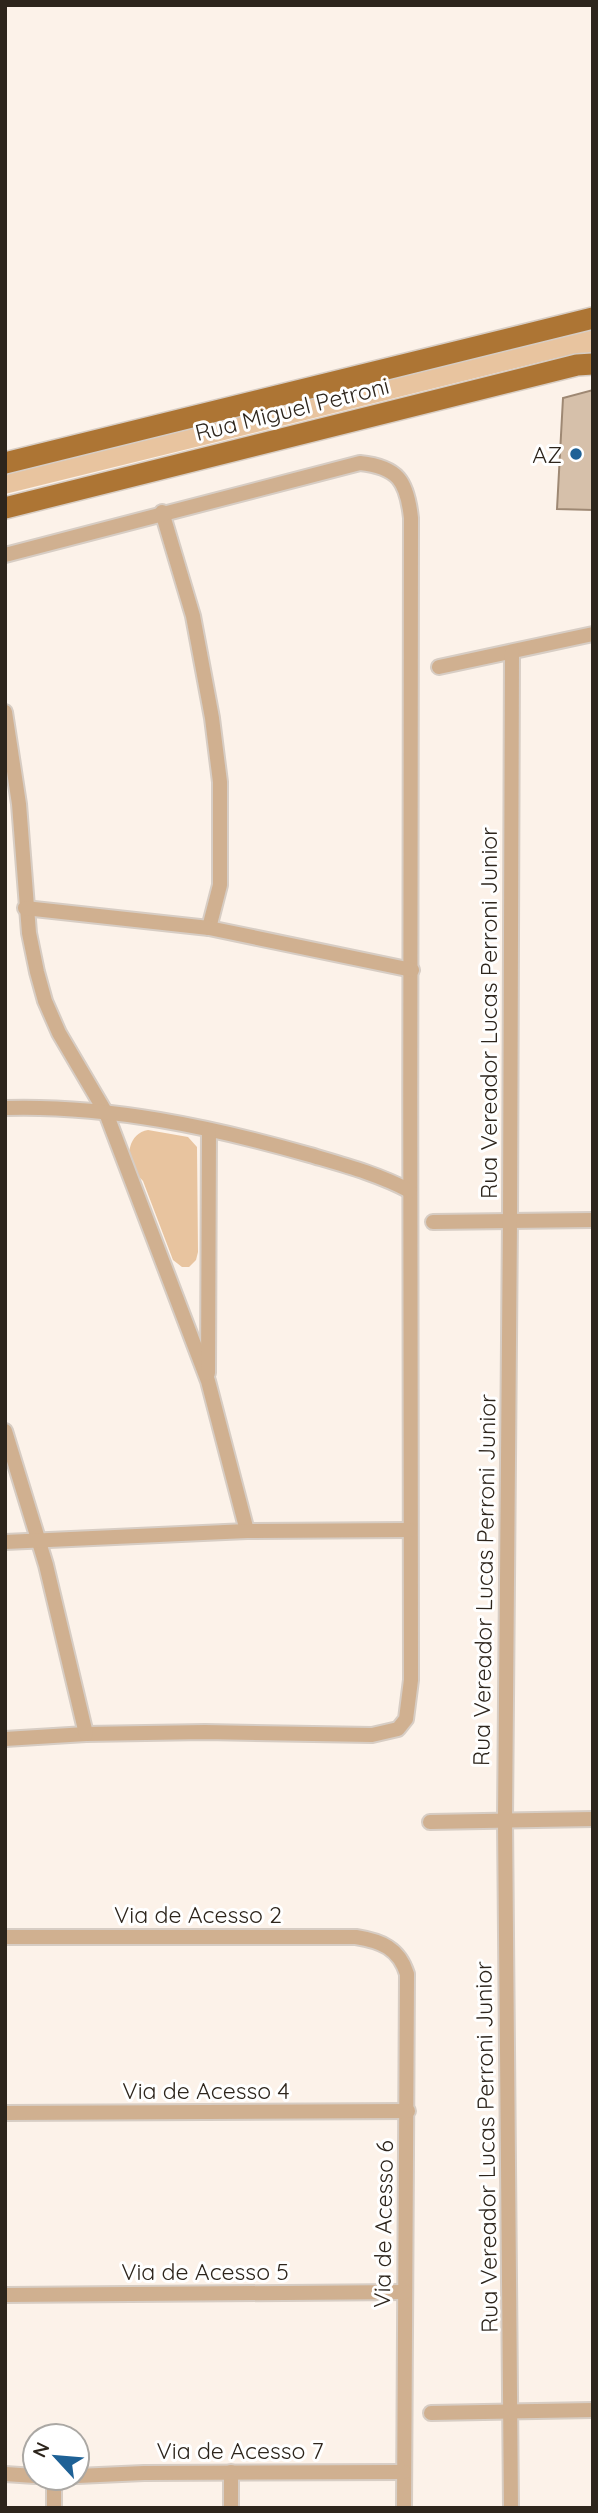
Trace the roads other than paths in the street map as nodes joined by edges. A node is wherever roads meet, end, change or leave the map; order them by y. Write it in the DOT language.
graph roads {
  1 [pos="593,318"];
  2 [pos="593,364"];
  3 [pos="5,463"];
  4 [pos="5,508"];
  5 [pos="162,512"];
  6 [pos="5,555"];
  7 [pos="593,634"];
  8 [pos="512,652"];
  9 [pos="439,667"];
  10 [pos="5,712"];
  11 [pos="26,908"];
  12 [pos="209,928"];
  13 [pos="412,970"];
  14 [pos="5,1108"];
  15 [pos="106,1113"];
  16 [pos="209,1130"];
  17 [pos="410,1191"];
  18 [pos="510,1220"];
  19 [pos="593,1220"];
  20 [pos="433,1222"];
  21 [pos="208,1381"];
  22 [pos="5,1430"];
  23 [pos="410,1530"];
  24 [pos="247,1531"];
  25 [pos="39,1541"];
  26 [pos="5,1542"];
  27 [pos="86,1734"];
  28 [pos="5,1739"];
  29 [pos="593,1819"];
  30 [pos="505,1820"];
  31 [pos="430,1822"];
  32 [pos="5,1937"];
  33 [pos="388,1947"];
  34 [pos="408,2111"];
  35 [pos="5,2113"];
  36 [pos="405,2292"];
  37 [pos="5,2295"];
  38 [pos="593,2410"];
  39 [pos="512,2412"];
  40 [pos="431,2413"];
  41 [pos="404,2472"];
  42 [pos="231,2473"];
  43 [pos="91,2476"];
  44 [pos="231,2508"];
  45 [pos="404,2508"];
  46 [pos="512,2508"];
  1 -- 3 [label="main road, Rua Miguel Petroni"];
  2 -- 4 [label="main road, Rua Miguel Petroni"];
  5 -- 6 [label="street"];
  5 -- 12 [label="street"];
  5 -- 13 [label="street"];
  7 -- 8 [label="street"];
  8 -- 9 [label="street"];
  8 -- 18 [label="street, Rua Vereador Lucas Perroni Junior"];
  10 -- 11 [label="street"];
  11 -- 12 [label="street"];
  11 -- 15 [label="street"];
  12 -- 13 [label="street"];
  13 -- 17 [label="street"];
  14 -- 15 [label="street"];
  15 -- 16 [label="street"];
  15 -- 21 [label="street"];
  16 -- 17 [label="street"];
  16 -- 21 [label="street"];
  17 -- 23 [label="street"];
  18 -- 19 [label="street"];
  18 -- 20 [label="street"];
  18 -- 30 [label="street, Rua Vereador Lucas Perroni Junior"];
  21 -- 24 [label="street"];
  22 -- 25 [label="street"];
  23 -- 24 [label="street"];
  23 -- 27 [label="street"];
  24 -- 25 [label="street"];
  25 -- 26 [label="street"];
  25 -- 27 [label="street"];
  27 -- 28 [label="street"];
  29 -- 30 [label="street"];
  30 -- 31 [label="street"];
  30 -- 39 [label="street, Rua Vereador Lucas Perroni Junior"];
  32 -- 33 [label="street, Via de Acesso 2"];
  33 -- 34 [label="street, Via de Acesso 6"];
  34 -- 35 [label="street, Via de Acesso 4"];
  34 -- 36 [label="street, Via de Acesso 6"];
  36 -- 37 [label="street, Via de Acesso 5"];
  36 -- 41 [label="street, Via de Acesso 6"];
  38 -- 39 [label="street"];
  39 -- 40 [label="street"];
  39 -- 46 [label="street, Rua Vereador Lucas Perroni Junior"];
  41 -- 42 [label="street, Via de Acesso 7"];
  41 -- 45 [label="street, Via de Acesso 6"];
  42 -- 43 [label="street, Via de Acesso 7"];
  42 -- 44 [label="street"];
}
